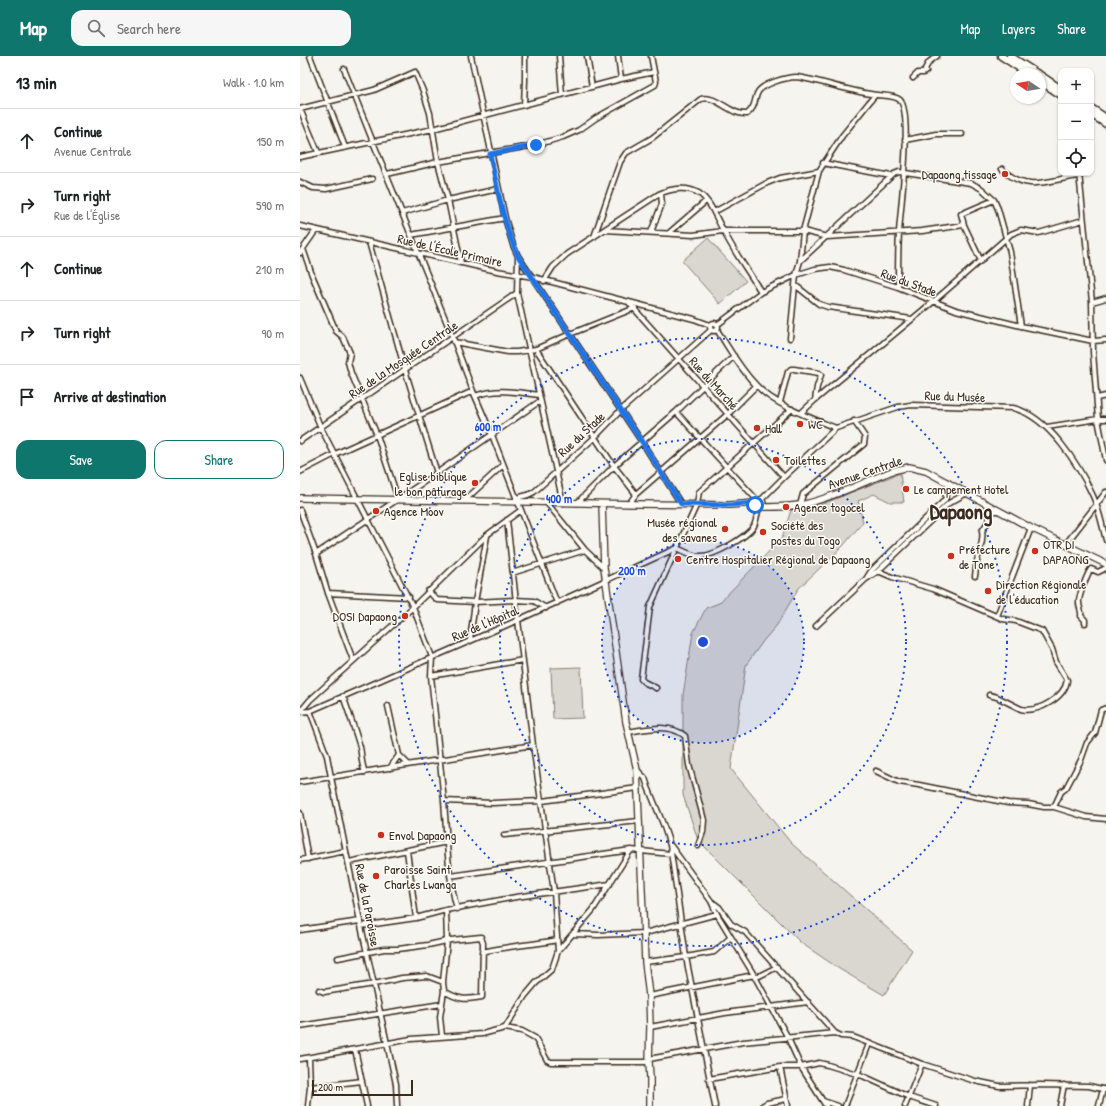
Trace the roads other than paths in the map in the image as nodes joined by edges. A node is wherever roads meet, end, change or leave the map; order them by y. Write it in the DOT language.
graph roads {
  1 [pos="310,56"];
  2 [pos="470,56"];
  3 [pos="525,56"];
  4 [pos="559,56"];
  5 [pos="587,56"];
  6 [pos="618,56"];
  7 [pos="651,56"];
  8 [pos="937,56"];
  9 [pos="1002,56"];
  10 [pos="1010,56"];
  11 [pos="1020,68"];
  12 [pos="1028,68"];
  13 [pos="344,69"];
  14 [pos="654,72"];
  15 [pos="913,78"];
  16 [pos="622,79"];
  17 [pos="1046,79"];
  18 [pos="1046,85"];
  19 [pos="592,87"];
  20 [pos="1058,87"];
  21 [pos="1058,93"];
  22 [pos="354,95"];
  23 [pos="562,95"];
  24 [pos="875,95"];
  25 [pos="328,103"];
  26 [pos="524,105"];
  27 [pos="300,109"];
  28 [pos="1094,110"];
  29 [pos="1094,116"];
  30 [pos="483,117"];
  31 [pos="1106,118"];
  32 [pos="1106,124"];
  33 [pos="433,129"];
  34 [pos="962,134"];
  35 [pos="905,140"];
  36 [pos="373,142"];
  37 [pos="345,148"];
  38 [pos="318,152"];
  39 [pos="490,154"];
  40 [pos="300,157"];
  41 [pos="438,162"];
  42 [pos="823,163"];
  43 [pos="1002,169"];
  44 [pos="819,171"];
  45 [pos="905,173"];
  46 [pos="387,174"];
  47 [pos="891,176"];
  48 [pos="1072,176"];
  49 [pos="1079,176"];
  50 [pos="372,179"];
  51 [pos="300,182"];
  52 [pos="498,189"];
  53 [pos="660,194"];
  54 [pos="448,200"];
  55 [pos="994,200"];
  56 [pos="706,201"];
  57 [pos="714,212"];
  58 [pos="402,213"];
  59 [pos="505,218"];
  60 [pos="1083,220"];
  61 [pos="964,225"];
  62 [pos="300,226"];
  63 [pos="454,227"];
  64 [pos="316,230"];
  65 [pos="605,230"];
  66 [pos="723,231"];
  67 [pos="803,231"];
  68 [pos="651,232"];
  69 [pos="899,232"];
  70 [pos="669,233"];
  71 [pos="411,235"];
  72 [pos="594,237"];
  73 [pos="827,237"];
  74 [pos="1006,239"];
  75 [pos="369,242"];
  76 [pos="303,249"];
  77 [pos="300,253"];
  78 [pos="418,253"];
  79 [pos="518,256"];
  80 [pos="800,261"];
  81 [pos="981,261"];
  82 [pos="461,263"];
  83 [pos="518,275"];
  84 [pos="796,276"];
  85 [pos="533,277"];
  86 [pos="544,280"];
  87 [pos="796,285"];
  88 [pos="898,287"];
  89 [pos="762,292"];
  90 [pos="517,293"];
  91 [pos="1106,298"];
  92 [pos="934,301"];
  93 [pos="629,302"];
  94 [pos="1092,302"];
  95 [pos="635,308"];
  96 [pos="911,319"];
  97 [pos="1021,326"];
  98 [pos="710,327"];
  99 [pos="717,327"];
  100 [pos="570,334"];
  101 [pos="790,338"];
  102 [pos="454,340"];
  103 [pos="1093,340"];
  104 [pos="1106,340"];
  105 [pos="536,348"];
  106 [pos="530,350"];
  107 [pos="734,356"];
  108 [pos="679,359"];
  109 [pos="405,370"];
  110 [pos="300,378"];
  111 [pos="703,386"];
  112 [pos="756,386"];
  113 [pos="474,393"];
  114 [pos="539,395"];
  115 [pos="1106,396"];
  116 [pos="1097,398"];
  117 [pos="361,399"];
  118 [pos="815,400"];
  119 [pos="540,401"];
  120 [pos="780,402"];
  121 [pos="792,409"];
  122 [pos="620,411"];
  123 [pos="676,412"];
  124 [pos="801,413"];
  125 [pos="728,414"];
  126 [pos="419,417"];
  127 [pos="1098,419"];
  128 [pos="1106,419"];
  129 [pos="854,421"];
  130 [pos="1047,427"];
  131 [pos="321,428"];
  132 [pos="836,428"];
  133 [pos="377,435"];
  134 [pos="492,435"];
  135 [pos="594,438"];
  136 [pos="700,438"];
  137 [pos="300,441"];
  138 [pos="642,442"];
  139 [pos="754,442"];
  140 [pos="335,454"];
  141 [pos="1106,460"];
  142 [pos="504,465"];
  143 [pos="614,466"];
  144 [pos="726,467"];
  145 [pos="557,470"];
  146 [pos="300,472"];
  147 [pos="661,472"];
  148 [pos="437,473"];
  149 [pos="784,477"];
  150 [pos="948,482"];
  151 [pos="1106,492"];
  152 [pos="967,493"];
  153 [pos="636,494"];
  154 [pos="300,498"];
  155 [pos="1100,499"];
  156 [pos="1106,499"];
  157 [pos="357,500"];
  158 [pos="397,500"];
  159 [pos="517,501"];
  160 [pos="463,502"];
  161 [pos="547,503"];
  162 [pos="563,503"];
  163 [pos="577,504"];
  164 [pos="602,504"];
  165 [pos="629,504"];
  166 [pos="681,504"];
  167 [pos="697,504"];
  168 [pos="759,504"];
  169 [pos="1096,504"];
  170 [pos="800,505"];
  171 [pos="300,510"];
  172 [pos="521,510"];
  173 [pos="1000,511"];
  174 [pos="368,520"];
  175 [pos="507,520"];
  176 [pos="1031,528"];
  177 [pos="487,535"];
  178 [pos="1106,540"];
  179 [pos="1066,545"];
  180 [pos="677,548"];
  181 [pos="585,550"];
  182 [pos="316,554"];
  183 [pos="890,556"];
  184 [pos="542,564"];
  185 [pos="1106,564"];
  186 [pos="604,568"];
  187 [pos="1106,568"];
  188 [pos="878,571"];
  189 [pos="512,573"];
  190 [pos="974,576"];
  191 [pos="866,579"];
  192 [pos="606,581"];
  193 [pos="428,591"];
  194 [pos="328,593"];
  195 [pos="409,597"];
  196 [pos="515,600"];
  197 [pos="475,602"];
  198 [pos="557,602"];
  199 [pos="413,607"];
  200 [pos="546,608"];
  201 [pos="997,616"];
  202 [pos="518,620"];
  203 [pos="1085,623"];
  204 [pos="816,626"];
  205 [pos="470,640"];
  206 [pos="432,657"];
  207 [pos="353,660"];
  208 [pos="523,660"];
  209 [pos="432,676"];
  210 [pos="656,688"];
  211 [pos="988,695"];
  212 [pos="343,696"];
  213 [pos="388,706"];
  214 [pos="1106,708"];
  215 [pos="310,710"];
  216 [pos="300,712"];
  217 [pos="628,732"];
  218 [pos="533,745"];
  219 [pos="398,755"];
  220 [pos="439,759"];
  221 [pos="408,764"];
  222 [pos="390,768"];
  223 [pos="637,770"];
  224 [pos="876,770"];
  225 [pos="365,772"];
  226 [pos="332,777"];
  227 [pos="300,782"];
  228 [pos="638,788"];
  229 [pos="444,801"];
  230 [pos="542,802"];
  231 [pos="1054,807"];
  232 [pos="300,813"];
  233 [pos="1106,819"];
  234 [pos="639,821"];
  235 [pos="546,831"];
  236 [pos="504,835"];
  237 [pos="447,842"];
  238 [pos="670,845"];
  239 [pos="698,846"];
  240 [pos="408,850"];
  241 [pos="631,850"];
  242 [pos="346,851"];
  243 [pos="640,852"];
  244 [pos="671,854"];
  245 [pos="308,859"];
  246 [pos="300,860"];
  247 [pos="349,862"];
  248 [pos="550,863"];
  249 [pos="450,876"];
  250 [pos="610,884"];
  251 [pos="554,892"];
  252 [pos="711,901"];
  253 [pos="457,909"];
  254 [pos="446,910"];
  255 [pos="717,914"];
  256 [pos="416,918"];
  257 [pos="360,921"];
  258 [pos="681,922"];
  259 [pos="361,926"];
  260 [pos="300,930"];
  261 [pos="645,933"];
  262 [pos="573,934"];
  263 [pos="731,937"];
  264 [pos="557,940"];
  265 [pos="447,941"];
  266 [pos="558,951"];
  267 [pos="482,952"];
  268 [pos="367,953"];
  269 [pos="686,957"];
  270 [pos="338,958"];
  271 [pos="645,962"];
  272 [pos="777,967"];
  273 [pos="755,977"];
  274 [pos="444,982"];
  275 [pos="374,984"];
  276 [pos="693,987"];
  277 [pos="319,990"];
  278 [pos="444,991"];
  279 [pos="649,996"];
  280 [pos="808,1002"];
  281 [pos="442,1004"];
  282 [pos="771,1006"];
  283 [pos="380,1014"];
  284 [pos="697,1018"];
  285 [pos="300,1026"];
  286 [pos="650,1027"];
  287 [pos="505,1028"];
  288 [pos="835,1033"];
  289 [pos="442,1036"];
  290 [pos="787,1036"];
  291 [pos="386,1043"];
  292 [pos="869,1044"];
  293 [pos="703,1048"];
  294 [pos="355,1049"];
  295 [pos="309,1058"];
  296 [pos="300,1059"];
  297 [pos="649,1060"];
  298 [pos="922,1064"];
  299 [pos="801,1066"];
  300 [pos="780,1067"];
  301 [pos="857,1074"];
  302 [pos="709,1079"];
  303 [pos="362,1081"];
  304 [pos="1030,1085"];
  305 [pos="1064,1086"];
  306 [pos="310,1087"];
  307 [pos="1104,1090"];
  308 [pos="909,1097"];
  309 [pos="786,1099"];
  310 [pos="823,1101"];
  311 [pos="308,1106"];
  312 [pos="367,1106"];
  313 [pos="397,1106"];
  314 [pos="650,1106"];
  315 [pos="715,1106"];
  316 [pos="762,1106"];
  317 [pos="788,1106"];
  318 [pos="826,1106"];
  319 [pos="838,1106"];
  320 [pos="845,1106"];
  321 [pos="904,1106"];
  322 [pos="936,1106"];
  323 [pos="1028,1106"];
  324 [pos="1060,1106"];
  325 [pos="1099,1106"];
  1 -- 25 [label="street"];
  2 -- 30 [label="street"];
  3 -- 26 [label="street"];
  4 -- 23 [label="street"];
  5 -- 19 [label="street"];
  6 -- 16 [label="street"];
  7 -- 14 [label="street"];
  8 -- 15 [label="street"];
  9 -- 11 [label="highway"];
  10 -- 12 [label="highway"];
  13 -- 22 [label="street"];
  14 -- 16 [label="street"];
  14 -- 39 [label="street"];
  16 -- 19 [label="street"];
  17 -- 20 [label="highway"];
  18 -- 21 [label="highway"];
  19 -- 23 [label="street"];
  22 -- 25 [label="street"];
  22 -- 33 [label="street"];
  22 -- 36 [label="street"];
  23 -- 26 [label="street"];
  24 -- 35 [label="street"];
  24 -- 42 [label="street"];
  24 -- 72 [label="street"];
  25 -- 27 [label="street"];
  25 -- 37 [label="street"];
  26 -- 30 [label="street"];
  27 -- 38 [label="street"];
  28 -- 31 [label="highway"];
  29 -- 32 [label="highway"];
  30 -- 33 [label="street"];
  30 -- 39 [label="street"];
  33 -- 36 [label="street"];
  33 -- 41 [label="street"];
  34 -- 35 [label="street"];
  35 -- 45 [label="street"];
  36 -- 37 [label="street"];
  36 -- 46 [label="street"];
  37 -- 38 [label="street"];
  38 -- 40 [label="street"];
  39 -- 41 [label="street"];
  39 -- 52 [label="street"];
  41 -- 46 [label="street"];
  41 -- 54 [label="street"];
  42 -- 44 [label="street"];
  42 -- 47 [label="street"];
  43 -- 48 [label="street"];
  44 -- 57 [label="street"];
  44 -- 67 [label="street"];
  45 -- 47 [label="street"];
  45 -- 55 [label="street"];
  45 -- 69 [label="street"];
  46 -- 58 [label="street"];
  47 -- 73 [label="street"];
  49 -- 60 [label="street"];
  50 -- 51 [label="street"];
  52 -- 54 [label="street"];
  52 -- 59 [label="street"];
  53 -- 56 [label="street"];
  53 -- 65 [label="street"];
  53 -- 68 [label="street"];
  54 -- 58 [label="street"];
  54 -- 63 [label="street"];
  55 -- 61 [label="street"];
  55 -- 74 [label="street"];
  56 -- 57 [label="street"];
  56 -- 70 [label="street"];
  57 -- 66 [label="street"];
  58 -- 71 [label="street"];
  59 -- 63 [label="street"];
  59 -- 79 [label="street"];
  60 -- 74 [label="street"];
  60 -- 94 [label="street"];
  61 -- 69 [label="street"];
  61 -- 81 [label="street"];
  62 -- 64 [label="street, Rue de l'École Primaire"];
  63 -- 71 [label="street"];
  63 -- 82 [label="street"];
  64 -- 75 [label="street, Rue de l'École Primaire"];
  64 -- 76 [label="street"];
  65 -- 68 [label="street"];
  65 -- 72 [label="street"];
  66 -- 67 [label="street"];
  66 -- 70 [label="street"];
  66 -- 89 [label="street"];
  67 -- 73 [label="street"];
  67 -- 80 [label="street"];
  68 -- 70 [label="street"];
  69 -- 73 [label="street"];
  69 -- 88 [label="street"];
  71 -- 78 [label="street"];
  72 -- 86 [label="street"];
  73 -- 80 [label="street"];
  74 -- 81 [label="street"];
  74 -- 97 [label="street"];
  75 -- 78 [label="street, Rue de l'École Primaire"];
  75 -- 109 [label="street"];
  76 -- 77 [label="street"];
  76 -- 117 [label="street"];
  78 -- 82 [label="street, Rue de l'École Primaire"];
  78 -- 102 [label="street"];
  79 -- 83 [label="street"];
  79 -- 85 [label="street"];
  80 -- 84 [label="street"];
  81 -- 92 [label="street"];
  82 -- 83 [label="street, Rue de l'École Primaire"];
  83 -- 85 [label="street, Rue de l'École Primaire"];
  83 -- 90 [label="street"];
  84 -- 87 [label="street"];
  84 -- 88 [label="street, Rue du Stade"];
  84 -- 89 [label="street, Rue du Stade"];
  85 -- 86 [label="street, Rue de l'École Primaire"];
  85 -- 100 [label="street"];
  86 -- 93 [label="street, Rue de l'École Primaire"];
  87 -- 96 [label="street"];
  87 -- 101 [label="street"];
  88 -- 92 [label="street, Rue du Stade"];
  89 -- 99 [label="street, Rue du Stade"];
  90 -- 102 [label="street, Rue de la Mosquée Centrale"];
  90 -- 106 [label="street"];
  91 -- 94 [label="street"];
  92 -- 96 [label="street"];
  92 -- 97 [label="street, Rue du Stade"];
  93 -- 95 [label="street, Rue du Marché"];
  93 -- 98 [label="street, Rue de l'École Primaire"];
  94 -- 103 [label="street"];
  95 -- 100 [label="street"];
  95 -- 108 [label="street, Rue du Marché"];
  96 -- 118 [label="street"];
  97 -- 103 [label="street, Rue du Stade"];
  98 -- 99 [label="street"];
  98 -- 99 [label="street"];
  98 -- 108 [label="street, Rue du Stade"];
  99 -- 107 [label="street"];
  100 -- 105 [label="street"];
  100 -- 122 [label="street"];
  102 -- 106 [label="street"];
  102 -- 109 [label="street, Rue de la Mosquée Centrale"];
  102 -- 113 [label="street"];
  103 -- 104 [label="street, Rue du Stade"];
  103 -- 116 [label="street"];
  105 -- 106 [label="street"];
  105 -- 135 [label="street"];
  106 -- 114 [label="street"];
  107 -- 111 [label="street"];
  107 -- 112 [label="street"];
  108 -- 111 [label="street, Rue du Marché"];
  108 -- 122 [label="street, Rue du Stade"];
  109 -- 117 [label="street, Rue de la Mosquée Centrale"];
  109 -- 126 [label="street"];
  110 -- 131 [label="street"];
  111 -- 123 [label="street"];
  111 -- 125 [label="street, Rue du Marché"];
  112 -- 120 [label="street"];
  112 -- 125 [label="street"];
  113 -- 114 [label="street"];
  113 -- 126 [label="street"];
  113 -- 134 [label="street"];
  114 -- 119 [label="street"];
  115 -- 116 [label="street"];
  116 -- 127 [label="street"];
  117 -- 131 [label="street, Rue de la Mosquée Centrale"];
  117 -- 133 [label="street"];
  118 -- 120 [label="street"];
  118 -- 124 [label="street"];
  119 -- 134 [label="street"];
  119 -- 145 [label="street"];
  120 -- 121 [label="street"];
  121 -- 124 [label="street"];
  121 -- 139 [label="street"];
  122 -- 135 [label="street, Rue du Stade"];
  122 -- 138 [label="street"];
  123 -- 136 [label="street"];
  123 -- 138 [label="street"];
  124 -- 132 [label="street"];
  125 -- 136 [label="street"];
  125 -- 139 [label="street, Rue du Marché"];
  126 -- 133 [label="street"];
  126 -- 148 [label="street"];
  127 -- 128 [label="street"];
  127 -- 130 [label="street"];
  127 -- 141 [label="street"];
  129 -- 130 [label="street, Rue du Musée"];
  129 -- 132 [label="street, Rue du Musée"];
  129 -- 170 [label="street"];
  130 -- 169 [label="street, Rue du Musée"];
  131 -- 137 [label="street, Rue de la Mosquée Centrale"];
  131 -- 140 [label="street"];
  132 -- 149 [label="street, Rue du Musée"];
  133 -- 140 [label="street"];
  133 -- 158 [label="street"];
  134 -- 142 [label="street"];
  134 -- 148 [label="street"];
  135 -- 143 [label="street"];
  135 -- 145 [label="street, Rue du Stade"];
  136 -- 144 [label="street"];
  136 -- 147 [label="street"];
  138 -- 143 [label="street"];
  138 -- 147 [label="street"];
  139 -- 144 [label="street"];
  139 -- 149 [label="street, Rue du Marché"];
  140 -- 146 [label="street"];
  140 -- 157 [label="street"];
  142 -- 159 [label="street"];
  142 -- 160 [label="street"];
  143 -- 153 [label="street"];
  143 -- 163 [label="street"];
  144 -- 167 [label="street"];
  144 -- 168 [label="street"];
  145 -- 159 [label="street, Rue du Stade"];
  145 -- 162 [label="street"];
  147 -- 153 [label="street"];
  147 -- 166 [label="street"];
  148 -- 158 [label="street"];
  149 -- 168 [label="street, Rue du Musée"];
  150 -- 152 [label="main road, Avenue Centrale"];
  150 -- 170 [label="main road, Avenue Centrale"];
  150 -- 183 [label="street"];
  151 -- 155 [label="street"];
  152 -- 173 [label="main road, Avenue Centrale"];
  152 -- 183 [label="street"];
  153 -- 165 [label="street"];
  154 -- 157 [label="main road, Avenue Centrale"];
  155 -- 156 [label="street"];
  155 -- 169 [label="street"];
  157 -- 158 [label="main road, Avenue Centrale"];
  157 -- 174 [label="street"];
  158 -- 160 [label="main road, Avenue Centrale"];
  158 -- 174 [label="street"];
  159 -- 160 [label="main road, Avenue Centrale"];
  159 -- 161 [label="main road, Avenue Centrale"];
  159 -- 172 [label="street"];
  161 -- 162 [label="main road, Avenue Centrale"];
  161 -- 181 [label="street"];
  162 -- 163 [label="main road, Avenue Centrale"];
  163 -- 164 [label="main road, Avenue Centrale"];
  164 -- 165 [label="main road, Avenue Centrale"];
  164 -- 186 [label="main road"];
  165 -- 166 [label="main road, Avenue Centrale"];
  166 -- 167 [label="main road, Avenue Centrale"];
  167 -- 168 [label="main road, Avenue Centrale"];
  167 -- 180 [label="street"];
  168 -- 170 [label="main road, Avenue Centrale"];
  168 -- 180 [label="street, Rue du Musée"];
  169 -- 178 [label="street, Rue du Musée"];
  169 -- 179 [label="street"];
  171 -- 182 [label="street"];
  172 -- 175 [label="street"];
  172 -- 184 [label="street"];
  173 -- 176 [label="main road, Avenue Centrale"];
  173 -- 190 [label="street"];
  174 -- 182 [label="street"];
  174 -- 195 [label="street"];
  175 -- 177 [label="street"];
  175 -- 189 [label="street"];
  176 -- 179 [label="main road, Avenue Centrale"];
  176 -- 201 [label="street"];
  177 -- 193 [label="street"];
  177 -- 197 [label="street"];
  179 -- 185 [label="main road, Avenue Centrale"];
  180 -- 192 [label="street, Rue de l'Hôpital"];
  180 -- 210 [label="street"];
  181 -- 184 [label="street"];
  181 -- 186 [label="street"];
  182 -- 194 [label="street"];
  183 -- 188 [label="street"];
  183 -- 191 [label="street"];
  184 -- 189 [label="street"];
  184 -- 198 [label="street"];
  186 -- 192 [label="main road"];
  187 -- 203 [label="street"];
  188 -- 191 [label="street"];
  188 -- 201 [label="street"];
  189 -- 196 [label="street"];
  191 -- 204 [label="street"];
  192 -- 198 [label="street, Rue de l'Hôpital"];
  192 -- 217 [label="main road"];
  193 -- 197 [label="street"];
  193 -- 199 [label="street"];
  194 -- 195 [label="street"];
  194 -- 207 [label="street"];
  195 -- 199 [label="street"];
  196 -- 197 [label="street"];
  196 -- 200 [label="street"];
  196 -- 202 [label="street"];
  197 -- 205 [label="street"];
  198 -- 200 [label="street, Rue de l'Hôpital"];
  199 -- 206 [label="street"];
  199 -- 207 [label="street"];
  200 -- 202 [label="street, Rue de l'Hôpital"];
  201 -- 211 [label="street"];
  202 -- 205 [label="street, Rue de l'Hôpital"];
  202 -- 208 [label="street"];
  205 -- 206 [label="street, Rue de l'Hôpital"];
  206 -- 209 [label="street"];
  206 -- 212 [label="street, Rue de l'Hôpital"];
  207 -- 216 [label="street"];
  208 -- 209 [label="street"];
  208 -- 218 [label="street"];
  209 -- 220 [label="street"];
  212 -- 215 [label="street, Rue de l'Hôpital"];
  212 -- 225 [label="street"];
  213 -- 219 [label="street"];
  214 -- 231 [label="street"];
  215 -- 216 [label="street, Rue de l'Hôpital"];
  215 -- 226 [label="street, Rue de la Paroisse"];
  217 -- 223 [label="main road"];
  217 -- 239 [label="street"];
  218 -- 220 [label="street"];
  218 -- 230 [label="street"];
  219 -- 221 [label="street"];
  219 -- 222 [label="street"];
  220 -- 221 [label="street"];
  220 -- 229 [label="street"];
  221 -- 222 [label="street"];
  222 -- 225 [label="street"];
  223 -- 228 [label="main road"];
  223 -- 238 [label="street"];
  224 -- 231 [label="street"];
  225 -- 226 [label="street"];
  226 -- 227 [label="street"];
  226 -- 242 [label="street, Rue de la Paroisse"];
  228 -- 230 [label="street"];
  228 -- 234 [label="main road"];
  229 -- 230 [label="street"];
  229 -- 237 [label="street"];
  230 -- 235 [label="street"];
  231 -- 233 [label="street"];
  232 -- 245 [label="street"];
  234 -- 235 [label="street"];
  234 -- 243 [label="main road"];
  235 -- 236 [label="street"];
  235 -- 248 [label="street"];
  237 -- 240 [label="street"];
  237 -- 249 [label="street"];
  238 -- 244 [label="street"];
  238 -- 252 [label="street"];
  240 -- 247 [label="street"];
  240 -- 256 [label="street"];
  241 -- 243 [label="street"];
  241 -- 248 [label="street"];
  241 -- 250 [label="street"];
  242 -- 245 [label="street"];
  242 -- 247 [label="street, Rue de la Paroisse"];
  243 -- 244 [label="street"];
  243 -- 261 [label="main road"];
  244 -- 258 [label="street"];
  245 -- 246 [label="street"];
  247 -- 257 [label="street, Rue de la Paroisse"];
  248 -- 249 [label="street"];
  248 -- 251 [label="street"];
  249 -- 253 [label="street"];
  250 -- 251 [label="street"];
  250 -- 262 [label="street"];
  251 -- 253 [label="street"];
  251 -- 264 [label="street"];
  252 -- 255 [label="street"];
  252 -- 272 [label="street"];
  253 -- 254 [label="street"];
  254 -- 256 [label="street"];
  254 -- 265 [label="street"];
  255 -- 258 [label="street"];
  255 -- 263 [label="street"];
  256 -- 259 [label="street"];
  257 -- 259 [label="street, Rue de la Paroisse"];
  257 -- 260 [label="street"];
  258 -- 261 [label="street"];
  258 -- 269 [label="street"];
  259 -- 268 [label="street, Rue de la Paroisse"];
  261 -- 262 [label="street"];
  261 -- 271 [label="main road"];
  262 -- 266 [label="street"];
  263 -- 269 [label="street"];
  263 -- 273 [label="street"];
  264 -- 266 [label="street"];
  264 -- 267 [label="street"];
  265 -- 267 [label="street"];
  265 -- 268 [label="street"];
  265 -- 274 [label="street"];
  266 -- 287 [label="street"];
  267 -- 278 [label="street"];
  268 -- 270 [label="street"];
  268 -- 275 [label="street, Rue de la Paroisse"];
  269 -- 271 [label="street"];
  269 -- 276 [label="street"];
  271 -- 279 [label="main road"];
  272 -- 273 [label="street"];
  272 -- 280 [label="street"];
  273 -- 276 [label="street"];
  273 -- 282 [label="street"];
  274 -- 275 [label="street"];
  274 -- 278 [label="street"];
  275 -- 277 [label="street"];
  275 -- 283 [label="street, Rue de la Paroisse"];
  276 -- 279 [label="street"];
  276 -- 284 [label="street"];
  278 -- 281 [label="street"];
  279 -- 286 [label="main road"];
  280 -- 282 [label="street"];
  280 -- 288 [label="street"];
  281 -- 283 [label="street"];
  281 -- 289 [label="street"];
  282 -- 284 [label="street"];
  282 -- 290 [label="street"];
  283 -- 285 [label="street"];
  283 -- 291 [label="street, Rue de la Paroisse"];
  284 -- 286 [label="street"];
  284 -- 293 [label="street"];
  286 -- 297 [label="main road"];
  287 -- 289 [label="street"];
  287 -- 297 [label="street"];
  288 -- 290 [label="street"];
  288 -- 292 [label="street"];
  289 -- 291 [label="street"];
  290 -- 293 [label="street"];
  290 -- 299 [label="street"];
  291 -- 294 [label="street"];
  291 -- 313 [label="street, Rue de la Paroisse"];
  292 -- 298 [label="street"];
  292 -- 301 [label="street"];
  293 -- 297 [label="street"];
  293 -- 302 [label="street"];
  294 -- 295 [label="street"];
  294 -- 303 [label="street"];
  295 -- 296 [label="street"];
  295 -- 306 [label="street"];
  297 -- 314 [label="main road"];
  298 -- 304 [label="street"];
  298 -- 308 [label="street"];
  299 -- 300 [label="street"];
  299 -- 301 [label="street"];
  299 -- 310 [label="street"];
  300 -- 302 [label="street"];
  300 -- 309 [label="street"];
  301 -- 308 [label="street"];
  301 -- 320 [label="street"];
  302 -- 315 [label="street"];
  303 -- 306 [label="street"];
  303 -- 312 [label="street"];
  304 -- 305 [label="street"];
  304 -- 323 [label="street"];
  305 -- 307 [label="street"];
  305 -- 324 [label="street"];
  306 -- 311 [label="street"];
  307 -- 325 [label="street"];
  308 -- 321 [label="street"];
  308 -- 322 [label="street"];
  309 -- 316 [label="street"];
  309 -- 317 [label="street"];
  310 -- 318 [label="street"];
  310 -- 319 [label="street"];
}
